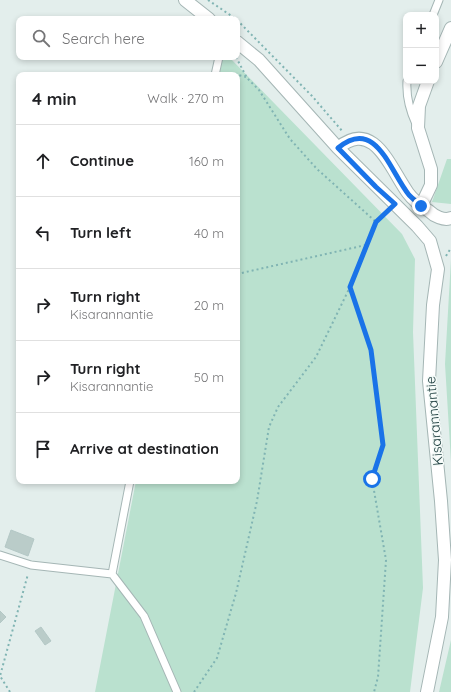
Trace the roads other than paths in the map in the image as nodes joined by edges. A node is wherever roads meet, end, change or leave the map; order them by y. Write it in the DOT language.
graph roads {
  1 [pos="185,0"];
  2 [pos="439,0"];
  3 [pos="434,12"];
  4 [pos="205,16"];
  5 [pos="451,28"];
  6 [pos="240,44"];
  7 [pos="439,55"];
  8 [pos="218,60"];
  9 [pos="216,72"];
  10 [pos="407,84"];
  11 [pos="427,84"];
  12 [pos="418,128"];
  13 [pos="338,148"];
  14 [pos="421,206"];
  15 [pos="451,218"];
  16 [pos="129,484"];
  17 [pos="0,554"];
  18 [pos="112,574"];
  19 [pos="177,692"];
  20 [pos="428,692"];
  1 -- 4 [label="street"];
  2 -- 3 [label="lane"];
  5 -- 7 [label="street"];
  6 -- 13 [label="street"];
  8 -- 9 [label="lane"];
  10 -- 12 [label="lane"];
  11 -- 12 [label="street"];
  12 -- 14 [label="street"];
  13 -- 14 [label="street"];
  13 -- 20 [label="street, Kisarannantie"];
  14 -- 15 [label="street"];
  16 -- 18 [label="lane"];
  17 -- 18 [label="lane"];
  18 -- 19 [label="lane"];
}
